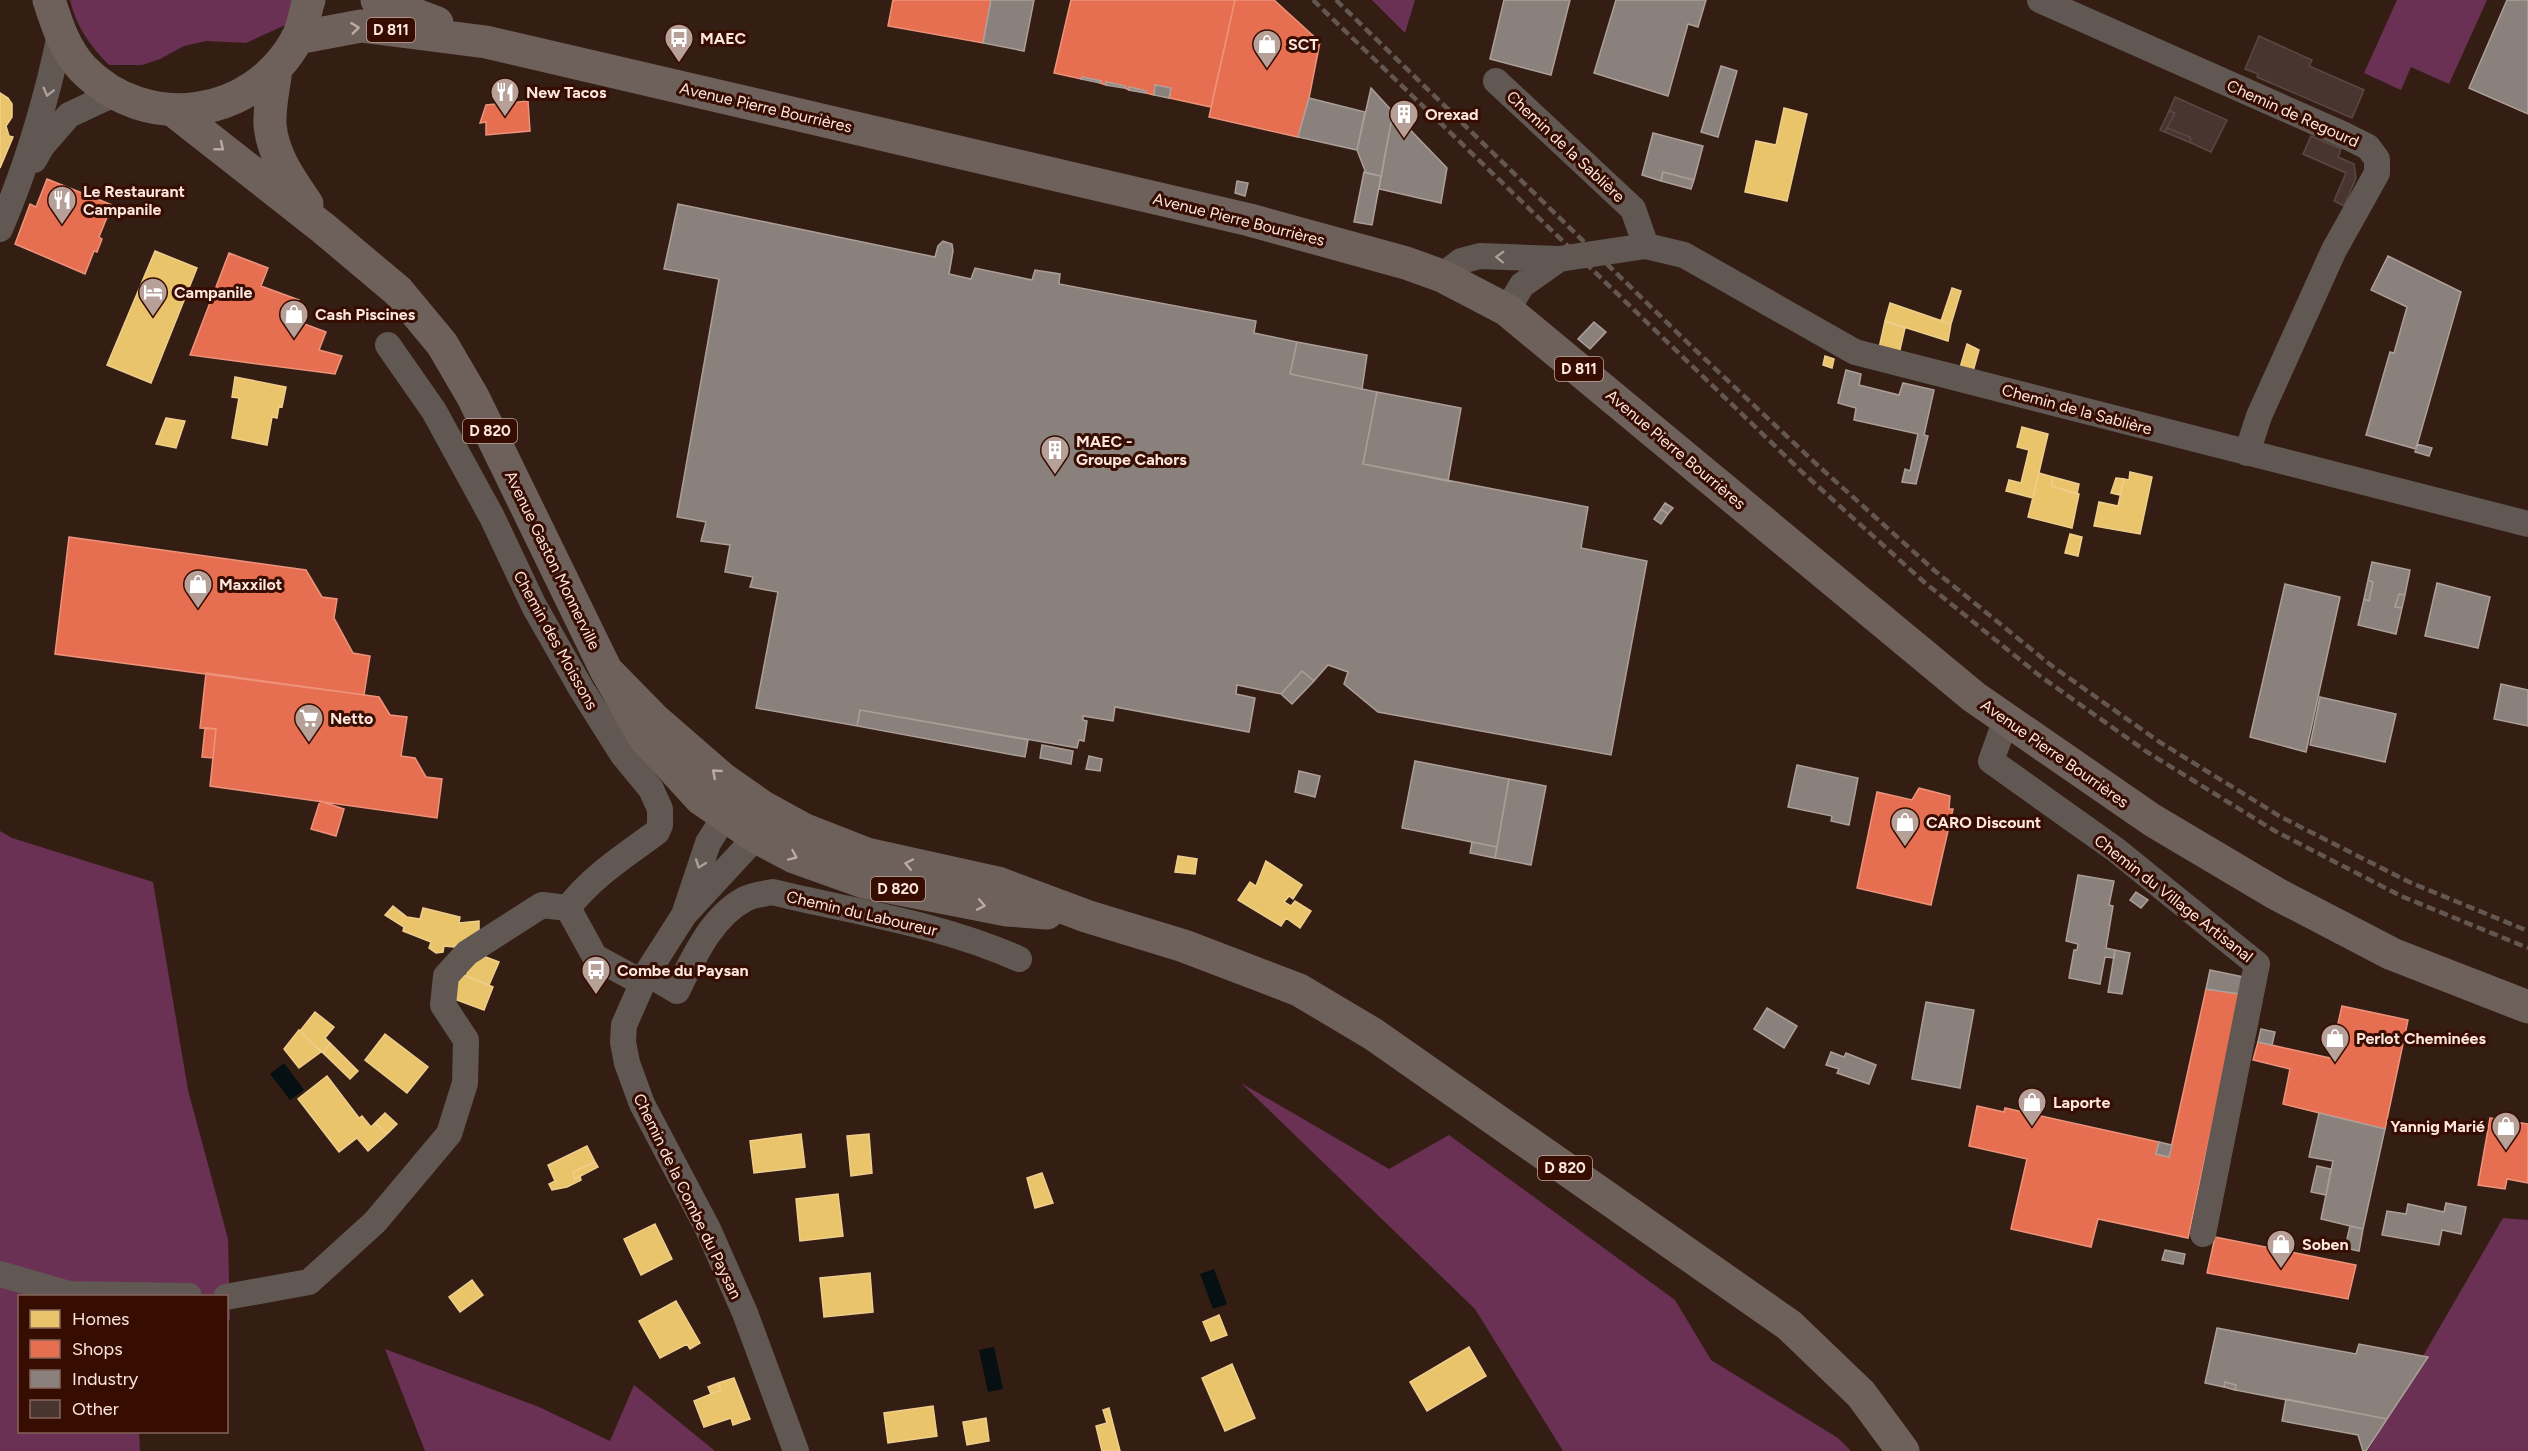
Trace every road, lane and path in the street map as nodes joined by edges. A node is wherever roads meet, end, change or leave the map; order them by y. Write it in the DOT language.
graph roads {
  1 [pos="50,0"];
  2 [pos="309,0"];
  3 [pos="376,0"];
  4 [pos="2040,0"];
  5 [pos="60,35"];
  6 [pos="297,38"];
  7 [pos="486,42"];
  8 [pos="276,69"];
  9 [pos="1496,81"];
  10 [pos="114,94"];
  11 [pos="174,111"];
  12 [pos="21,180"];
  13 [pos="323,228"];
  14 [pos="0,229"];
  15 [pos="1646,246"];
  16 [pos="1559,260"];
  17 [pos="1442,276"];
  18 [pos="1507,310"];
  19 [pos="388,345"];
  20 [pos="2247,453"];
  21 [pos="2528,524"];
  22 [pos="606,670"];
  23 [pos="2006,719"];
  24 [pos="724,816"];
  25 [pos="759,822"];
  26 [pos="568,908"];
  27 [pos="684,915"];
  28 [pos="1019,959"];
  29 [pos="644,978"];
  30 [pos="2528,1008"];
  31 [pos="2203,1234"];
  32 [pos="0,1274"];
  33 [pos="129,1295"];
  34 [pos="228,1297"];
  35 [pos="796,1451"];
  36 [pos="1903,1451"];
  1 -- 5 [label="main road"];
  2 -- 6 [label="main road"];
  3 -- 7 [label="main road, Avenue Pierre Bourrières / D 811"];
  4 -- 20 [label="street, Chemin de Regourd"];
  5 -- 10 [label="main road"];
  5 -- 12 [label="street, one-way"];
  6 -- 7 [label="main road, Avenue Pierre Bourrières / D 811, one-way"];
  6 -- 8 [label="main road"];
  7 -- 17 [label="main road, Avenue Pierre Bourrières / D 811"];
  8 -- 11 [label="main road"];
  8 -- 13 [label="main road, Avenue Gaston Monnerville / D 820"];
  9 -- 15 [label="street, Chemin de la Sablière"];
  10 -- 11 [label="main road"];
  10 -- 12 [label="street"];
  11 -- 13 [label="main road, Avenue Gaston Monnerville / D 820, one-way"];
  12 -- 14 [label="street"];
  13 -- 22 [label="main road, Avenue Gaston Monnerville / D 820"];
  15 -- 16 [label="street, Chemin de la Sablière"];
  15 -- 20 [label="street, Chemin de la Sablière"];
  16 -- 17 [label="street, Chemin de la Sablière, one-way"];
  16 -- 18 [label="street, Chemin de la Sablière"];
  17 -- 18 [label="main road, Avenue Pierre Bourrières / D 811"];
  18 -- 23 [label="main road, Avenue Pierre Bourrières / D 811"];
  19 -- 26 [label="street, Chemin des Moissons"];
  20 -- 21 [label="street, Chemin de la Sablière"];
  22 -- 24 [label="main road, Avenue Gaston Monnerville / D 820"];
  25 -- 22 [label="main road, Avenue Gaston Monnerville / D 820, one-way"];
  23 -- 30 [label="main road, Avenue Pierre Bourrières / D 811"];
  23 -- 31 [label="street, Chemin du Village Artisanal"];
  24 -- 25 [label="main road, Avenue Gaston Monnerville / D 820"];
  24 -- 27 [label="street, Chemin de la Combe du Paysan, one-way"];
  25 -- 27 [label="street, Chemin de la Combe du Paysan"];
  25 -- 36 [label="main road, Avenue Gaston Monnerville / D 820"];
  26 -- 29 [label="street"];
  26 -- 34 [label="street"];
  27 -- 29 [label="street, Chemin de la Combe du Paysan"];
  28 -- 29 [label="street, Chemin du Laboureur"];
  29 -- 35 [label="street, Chemin de la Combe du Paysan"];
  32 -- 33 [label="street"];
}
